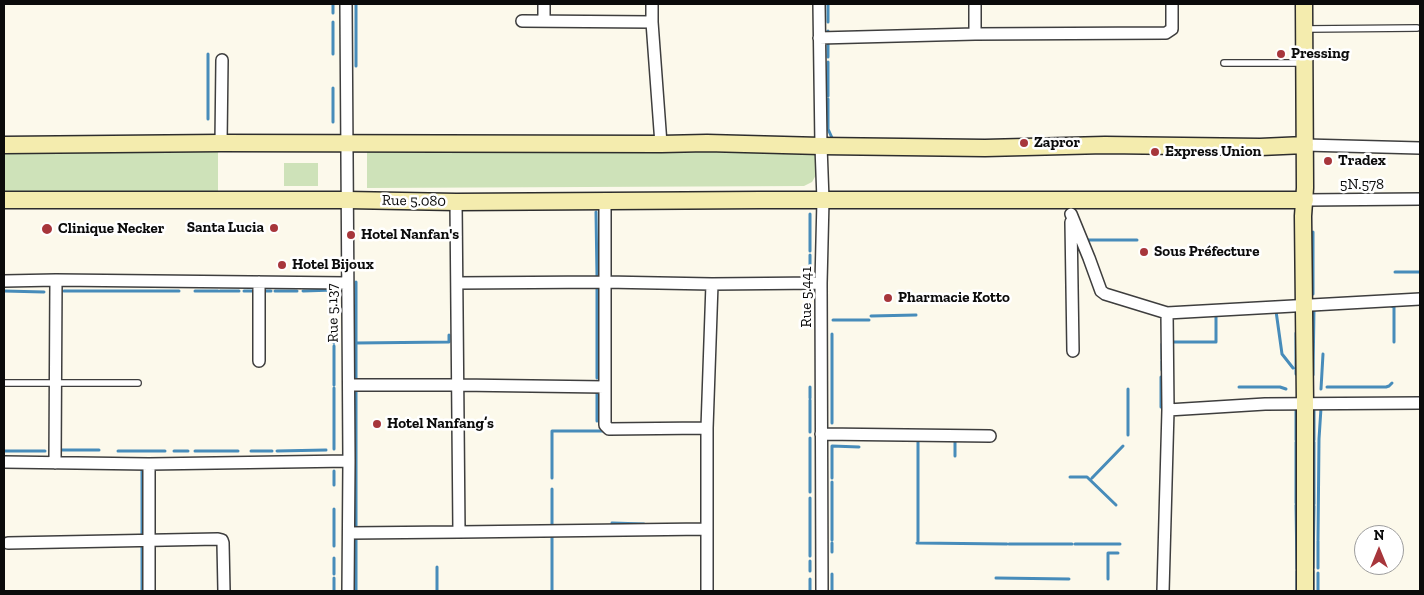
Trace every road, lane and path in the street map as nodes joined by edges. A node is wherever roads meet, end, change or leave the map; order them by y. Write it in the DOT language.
graph roads {
  1 [pos="346,4"];
  2 [pos="544,4"];
  3 [pos="652,4"];
  4 [pos="819,4"];
  5 [pos="975,4"];
  6 [pos="1172,4"];
  7 [pos="1304,4"];
  8 [pos="522,21"];
  9 [pos="544,21"];
  10 [pos="652,22"];
  11 [pos="1417,28"];
  12 [pos="1305,29"];
  13 [pos="975,34"];
  14 [pos="820,38"];
  15 [pos="222,60"];
  16 [pos="1224,63"];
  17 [pos="1305,63"];
  18 [pos="221,143"];
  19 [pos="346,144"];
  20 [pos="661,144"];
  21 [pos="4,145"];
  22 [pos="1306,145"];
  23 [pos="821,146"];
  24 [pos="1420,148"];
  25 [pos="1420,199"];
  26 [pos="4,200"];
  27 [pos="347,200"];
  28 [pos="824,200"];
  29 [pos="1305,200"];
  30 [pos="456,202"];
  31 [pos="605,202"];
  32 [pos="1071,207"];
  33 [pos="56,280"];
  34 [pos="4,281"];
  35 [pos="259,282"];
  36 [pos="605,282"];
  37 [pos="347,283"];
  38 [pos="458,283"];
  39 [pos="712,284"];
  40 [pos="821,284"];
  41 [pos="1420,299"];
  42 [pos="1304,305"];
  43 [pos="1167,313"];
  44 [pos="1073,351"];
  45 [pos="259,361"];
  46 [pos="4,383"];
  47 [pos="55,383"];
  48 [pos="138,383"];
  49 [pos="458,385"];
  50 [pos="349,386"];
  51 [pos="605,387"];
  52 [pos="1306,403"];
  53 [pos="1420,403"];
  54 [pos="1168,410"];
  55 [pos="707,428"];
  56 [pos="821,434"];
  57 [pos="990,436"];
  58 [pos="349,461"];
  59 [pos="4,462"];
  60 [pos="55,463"];
  61 [pos="149,464"];
  62 [pos="707,529"];
  63 [pos="349,532"];
  64 [pos="459,532"];
  65 [pos="149,540"];
  66 [pos="8,543"];
  67 [pos="149,591"];
  68 [pos="224,591"];
  69 [pos="348,591"];
  70 [pos="707,591"];
  71 [pos="822,591"];
  72 [pos="1163,591"];
  73 [pos="1305,591"];
  1 -- 19 [label="street, Rue 5.137"];
  2 -- 9 [label="street"];
  3 -- 10 [label="street"];
  4 -- 14 [label="street, Rue 5.441"];
  5 -- 13 [label="street"];
  6 -- 13 [label="street"];
  7 -- 12 [label="main road"];
  8 -- 9 [label="street"];
  9 -- 10 [label="street"];
  10 -- 20 [label="street"];
  11 -- 12 [label="lane"];
  12 -- 17 [label="main road"];
  13 -- 14 [label="street"];
  14 -- 23 [label="street, Rue 5.441"];
  15 -- 18 [label="street"];
  16 -- 17 [label="lane"];
  17 -- 22 [label="main road"];
  18 -- 19 [label="main road"];
  18 -- 21 [label="main road"];
  19 -- 20 [label="main road"];
  19 -- 27 [label="street, Rue 5.137"];
  20 -- 23 [label="main road"];
  22 -- 23 [label="main road"];
  22 -- 24 [label="street"];
  22 -- 29 [label="main road"];
  23 -- 28 [label="street, Rue 5.441"];
  25 -- 29 [label="street, 5N.578"];
  26 -- 27 [label="main road, Rue 5.080"];
  27 -- 30 [label="main road, Rue 5.080"];
  27 -- 37 [label="street, Rue 5.137"];
  28 -- 31 [label="main road, Rue 5.080"];
  28 -- 32 [label="main road, Rue 5.080"];
  28 -- 40 [label="street, Rue 5.441"];
  29 -- 32 [label="main road, Rue 5.080"];
  29 -- 42 [label="main road"];
  30 -- 31 [label="main road, Rue 5.080"];
  30 -- 38 [label="street"];
  31 -- 36 [label="street"];
  32 -- 43 [label="street"];
  32 -- 44 [label="street"];
  33 -- 34 [label="street"];
  33 -- 35 [label="street"];
  33 -- 47 [label="street"];
  35 -- 37 [label="street"];
  35 -- 45 [label="street"];
  36 -- 38 [label="street"];
  36 -- 39 [label="street"];
  36 -- 51 [label="street"];
  37 -- 50 [label="street, Rue 5.137"];
  38 -- 49 [label="street"];
  39 -- 40 [label="street"];
  39 -- 55 [label="street"];
  40 -- 56 [label="street, Rue 5.441"];
  41 -- 42 [label="street"];
  42 -- 43 [label="street"];
  42 -- 52 [label="main road"];
  43 -- 54 [label="street"];
  46 -- 47 [label="lane"];
  47 -- 48 [label="lane"];
  47 -- 60 [label="street"];
  49 -- 50 [label="street"];
  49 -- 51 [label="street"];
  49 -- 64 [label="street"];
  50 -- 58 [label="street, Rue 5.137"];
  51 -- 55 [label="street"];
  52 -- 53 [label="street"];
  52 -- 54 [label="street"];
  52 -- 73 [label="main road"];
  54 -- 72 [label="street"];
  55 -- 62 [label="street"];
  56 -- 57 [label="street"];
  56 -- 71 [label="street, Rue 5.441"];
  58 -- 61 [label="street"];
  58 -- 63 [label="street, Rue 5.137"];
  59 -- 60 [label="street"];
  60 -- 61 [label="street"];
  61 -- 65 [label="street"];
  62 -- 64 [label="street"];
  62 -- 70 [label="street"];
  63 -- 64 [label="street"];
  63 -- 69 [label="street, Rue 5.137"];
  65 -- 66 [label="street"];
  65 -- 67 [label="street"];
  65 -- 68 [label="street"];
}
